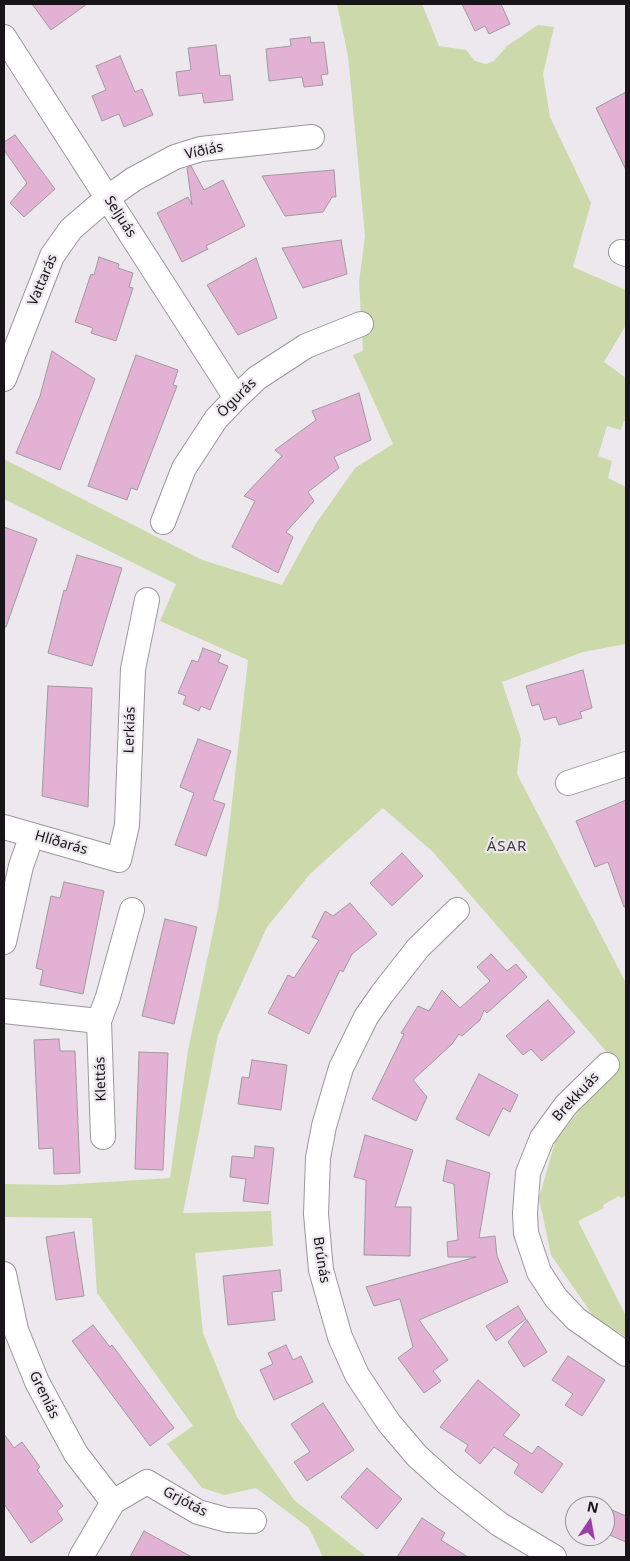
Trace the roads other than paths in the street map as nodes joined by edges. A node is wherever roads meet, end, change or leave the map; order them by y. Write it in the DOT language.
graph roads {
  1 [pos="4,37"];
  2 [pos="312,137"];
  3 [pos="107,198"];
  4 [pos="360,324"];
  5 [pos="4,380"];
  6 [pos="236,398"];
  7 [pos="163,522"];
  8 [pos="147,600"];
  9 [pos="626,764"];
  10 [pos="568,783"];
  11 [pos="4,827"];
  12 [pos="32,834"];
  13 [pos="119,860"];
  14 [pos="132,910"];
  15 [pos="457,910"];
  16 [pos="4,942"];
  17 [pos="4,1011"];
  18 [pos="99,1021"];
  19 [pos="607,1066"];
  20 [pos="103,1137"];
  21 [pos="4,1274"];
  22 [pos="626,1354"];
  23 [pos="113,1502"];
  24 [pos="254,1521"];
  25 [pos="81,1557"];
  26 [pos="554,1557"];
  1 -- 3 [label="street, Seljuás"];
  2 -- 3 [label="street, Víðiás"];
  3 -- 5 [label="street, Vattarás"];
  3 -- 6 [label="street, Seljuás"];
  4 -- 6 [label="street, Ögurás"];
  6 -- 7 [label="street, Ögurás"];
  8 -- 13 [label="street, Lerkiás"];
  9 -- 10 [label="street"];
  11 -- 12 [label="street, Hlíðarás"];
  12 -- 13 [label="street, Hlíðarás"];
  12 -- 16 [label="street"];
  14 -- 18 [label="street, Klettás"];
  15 -- 26 [label="street, Brúnás"];
  17 -- 18 [label="street"];
  18 -- 20 [label="street, Klettás"];
  19 -- 22 [label="street, Brekkuás"];
  21 -- 23 [label="street, Greniás"];
  23 -- 24 [label="street, Grjótás"];
  23 -- 25 [label="street"];
}
